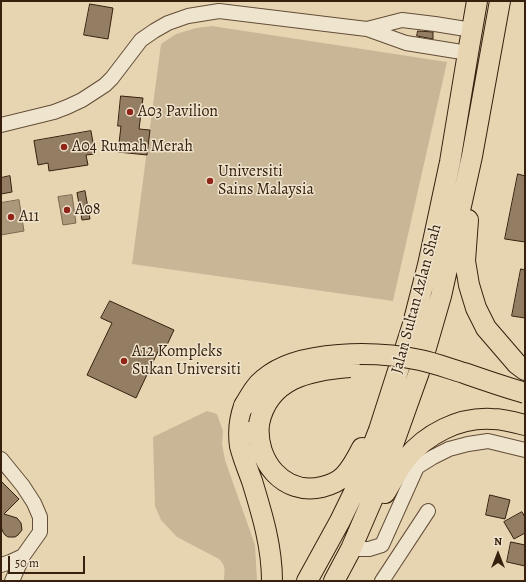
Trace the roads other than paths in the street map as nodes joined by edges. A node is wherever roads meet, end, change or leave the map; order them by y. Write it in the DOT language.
graph roads {
  1 [pos="477,1"];
  2 [pos="500,1"];
  3 [pos="367,29"];
  4 [pos="472,30"];
  5 [pos="468,53"];
  6 [pos="1,125"];
  7 [pos="472,156"];
  8 [pos="521,367"];
  9 [pos="395,383"];
  10 [pos="525,393"];
  11 [pos="525,405"];
  12 [pos="525,425"];
  13 [pos="525,450"];
  14 [pos="1,459"];
  15 [pos="428,511"];
  16 [pos="351,549"];
  17 [pos="23,556"];
  18 [pos="1,565"];
  19 [pos="12,581"];
  20 [pos="272,581"];
  21 [pos="307,581"];
  22 [pos="334,581"];
  23 [pos="382,581"];
  1 -- 4 [label="highway, Jalan Sultan Azlan Shah"];
  2 -- 7 [label="highway, Jalan Sultan Azlan Shah"];
  3 -- 4 [label="street"];
  3 -- 5 [label="street"];
  3 -- 6 [label="street"];
  4 -- 5 [label="highway, Jalan Sultan Azlan Shah"];
  5 -- 9 [label="highway, Jalan Sultan Azlan Shah"];
  7 -- 8 [label="highway"];
  7 -- 16 [label="highway, Jalan Sultan Azlan Shah"];
  9 -- 11 [label="highway, bridge"];
  9 -- 21 [label="highway, Jalan Sultan Azlan Shah"];
  10 -- 20 [label="highway, bridge"];
  12 -- 16 [label="highway"];
  13 -- 16 [label="street"];
  14 -- 17 [label="street"];
  15 -- 23 [label="street"];
  16 -- 22 [label="highway, Jalan Sultan Azlan Shah"];
  17 -- 18 [label="street"];
  17 -- 19 [label="street"];
}
